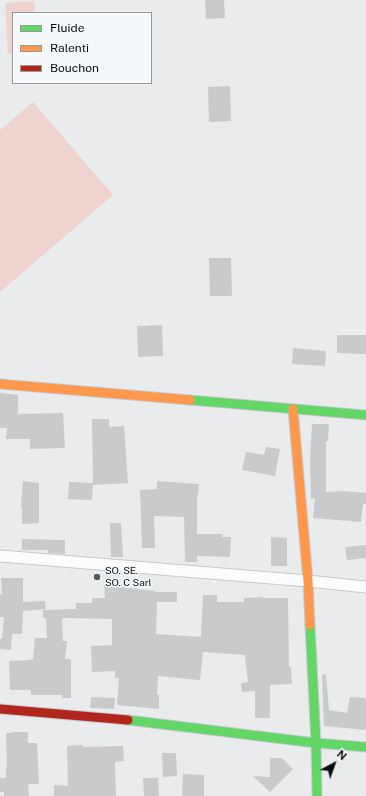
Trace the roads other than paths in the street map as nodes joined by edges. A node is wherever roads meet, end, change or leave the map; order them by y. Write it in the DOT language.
graph roads {
  1 [pos="0,384"];
  2 [pos="293,409"];
  3 [pos="366,415"];
  4 [pos="0,556"];
  5 [pos="308,581"];
  6 [pos="366,587"];
  7 [pos="0,709"];
  8 [pos="316,743"];
  9 [pos="366,747"];
  10 [pos="317,796"];
  1 -- 2 [label="street"];
  2 -- 3 [label="street"];
  2 -- 5 [label="street"];
  4 -- 5 [label="street"];
  5 -- 6 [label="street"];
  5 -- 8 [label="street"];
  7 -- 8 [label="street"];
  8 -- 9 [label="street"];
  8 -- 10 [label="street"];
}
